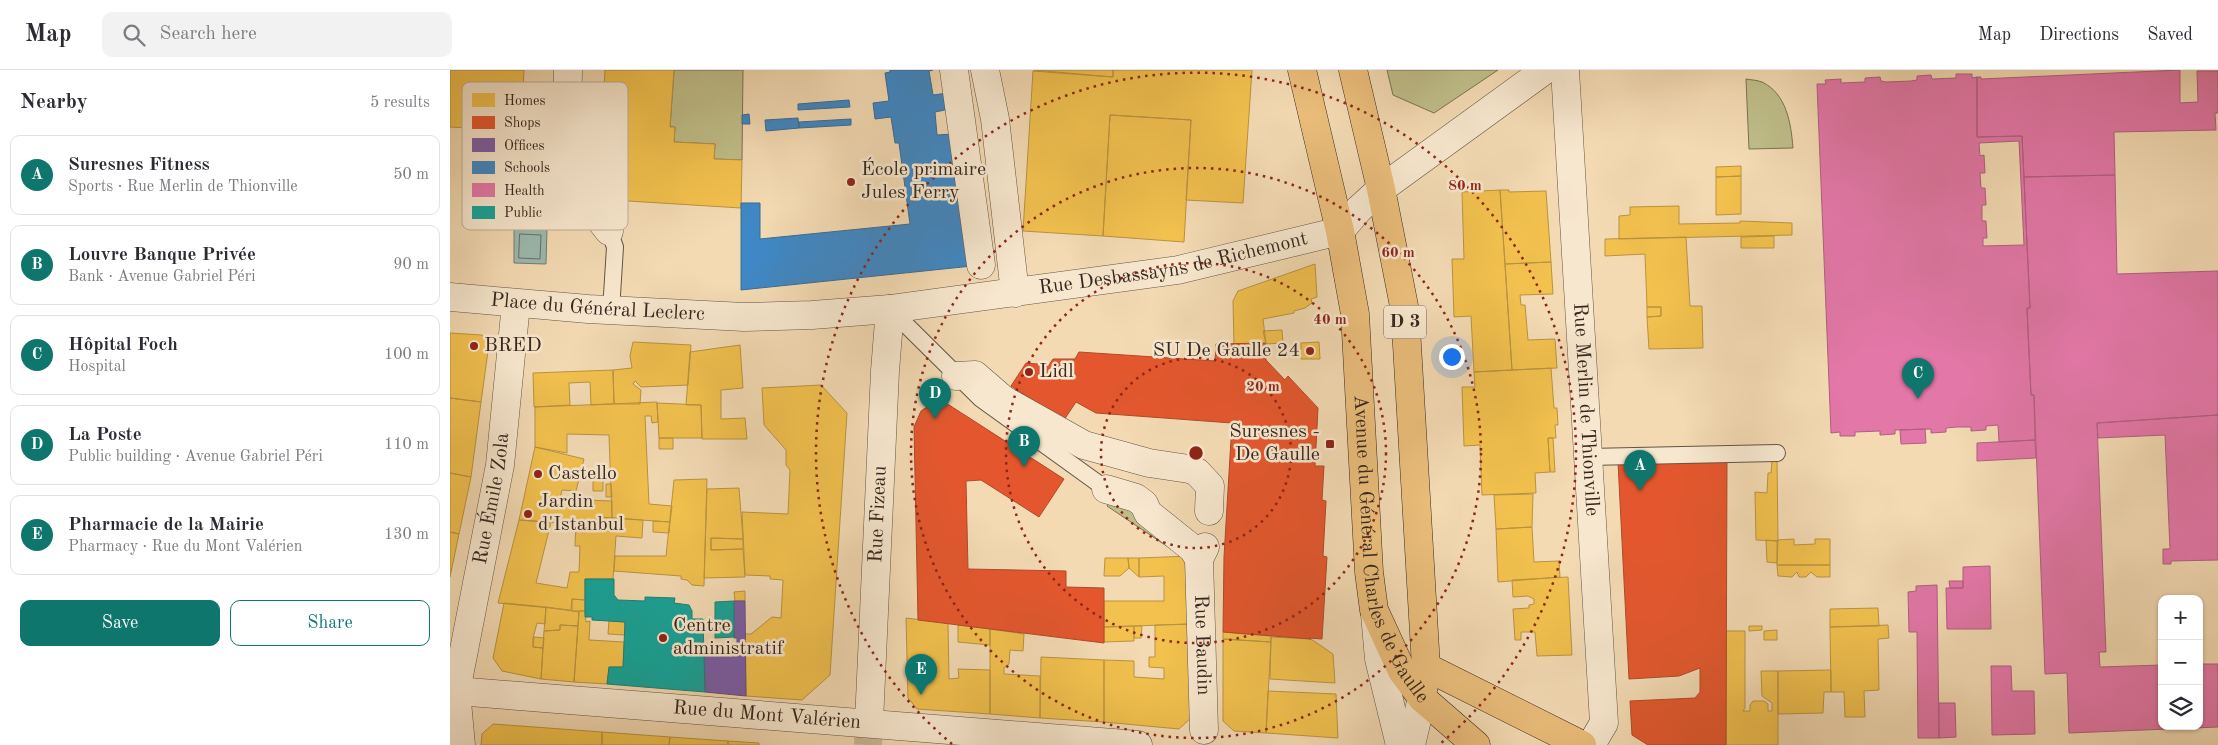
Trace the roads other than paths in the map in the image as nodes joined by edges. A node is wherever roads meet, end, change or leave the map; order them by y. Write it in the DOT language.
graph roads {
  1 [pos="954,70"];
  2 [pos="1302,70"];
  3 [pos="1353,70"];
  4 [pos="1545,70"];
  5 [pos="1565,70"];
  6 [pos="986,79"];
  7 [pos="1381,189"];
  8 [pos="610,231"];
  9 [pos="1340,231"];
  10 [pos="982,265"];
  11 [pos="1015,293"];
  12 [pos="450,297"];
  13 [pos="516,304"];
  14 [pos="890,309"];
  15 [pos="611,310"];
  16 [pos="744,316"];
  17 [pos="956,376"];
  18 [pos="1777,453"];
  19 [pos="1588,457"];
  20 [pos="1106,489"];
  21 [pos="1209,511"];
  22 [pos="1374,610"];
  23 [pos="1426,667"];
  24 [pos="452,693"];
  25 [pos="1422,698"];
  26 [pos="869,722"];
  27 [pos="1204,730"];
  28 [pos="976,739"];
  29 [pos="461,745"];
  30 [pos="1138,745"];
  31 [pos="1400,745"];
  32 [pos="1412,745"];
  33 [pos="1476,745"];
  34 [pos="1582,745"];
  35 [pos="1591,745"];
  1 -- 10 [label="street"];
  2 -- 9 [label="main road, Avenue du Général Charles de Gaulle / D 3"];
  3 -- 7 [label="main road, Avenue du Général Charles de Gaulle / D 3"];
  4 -- 7 [label="street"];
  5 -- 19 [label="street, Rue Merlin de Thionville"];
  6 -- 11 [label="street"];
  7 -- 9 [label="street"];
  7 -- 23 [label="main road, Avenue du Général Charles de Gaulle / D 3"];
  8 -- 15 [label="lane"];
  9 -- 11 [label="street, Rue Desbassayns de Richemont"];
  9 -- 22 [label="main road, Avenue du Général Charles de Gaulle / D 3"];
  11 -- 14 [label="street, Rue Desbassayns de Richemont"];
  12 -- 13 [label="street, Place du Général Leclerc"];
  13 -- 15 [label="street, Place du Général Leclerc"];
  13 -- 24 [label="street, Rue Émile Zola"];
  14 -- 16 [label="street, Rue Desbassayns de Richemont"];
  14 -- 17 [label="lane"];
  14 -- 26 [label="street, Rue Fizeau"];
  15 -- 16 [label="street, Place du Général Leclerc"];
  17 -- 20 [label="lane"];
  17 -- 21 [label="street"];
  18 -- 19 [label="lane"];
  19 -- 35 [label="street, Rue Merlin de Thionville"];
  20 -- 27 [label="street, Rue Baudin"];
  22 -- 25 [label="main road, Avenue du Général Charles de Gaulle / D 3"];
  22 -- 31 [label="street, D 3"];
  23 -- 25 [label="main road, Avenue du Général Charles de Gaulle"];
  23 -- 34 [label="main road"];
  24 -- 26 [label="street, Rue du Mont Valérien"];
  24 -- 29 [label="street, Rue Émile Zola"];
  25 -- 32 [label="street"];
  25 -- 33 [label="main road, D 3"];
  26 -- 28 [label="street, Rue du Mont Valérien"];
  28 -- 30 [label="street, Rue du Mont Valérien"];
}
